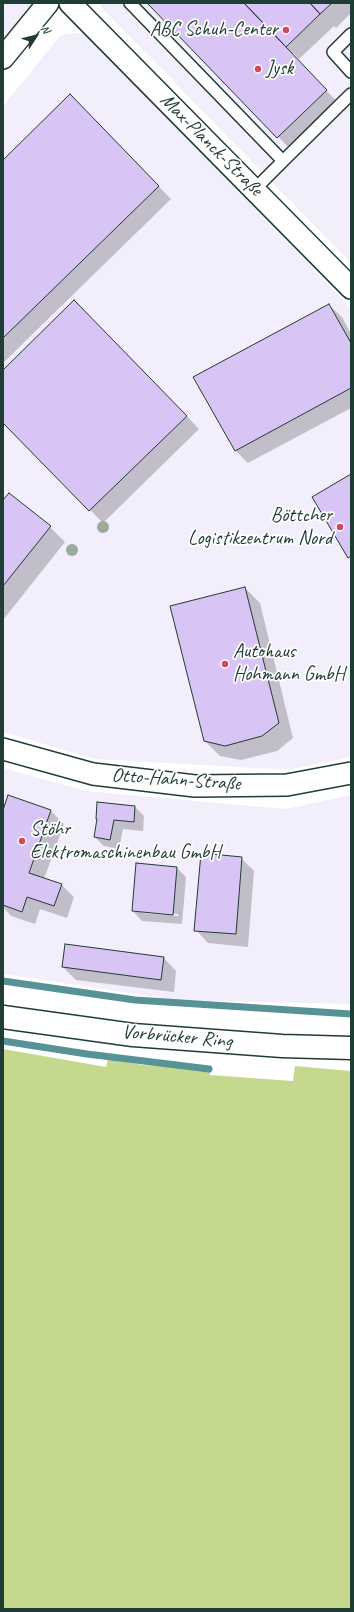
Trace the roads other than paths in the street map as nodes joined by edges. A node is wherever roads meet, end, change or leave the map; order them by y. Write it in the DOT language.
graph roads {
  1 [pos="48,3"];
  2 [pos="70,3"];
  3 [pos="130,3"];
  4 [pos="351,34"];
  5 [pos="3,58"];
  6 [pos="351,72"];
  7 [pos="351,94"];
  8 [pos="283,161"];
  9 [pos="254,190"];
  10 [pos="351,288"];
  11 [pos="3,749"];
  12 [pos="351,773"];
  13 [pos="3,1017"];
  14 [pos="351,1048"];
  1 -- 5 [label="street"];
  2 -- 9 [label="street, Max-Planck-Straße"];
  3 -- 8 [label="lane"];
  4 -- 6 [label="lane"];
  7 -- 8 [label="lane"];
  8 -- 9 [label="lane"];
  9 -- 10 [label="street, Max-Planck-Straße"];
  11 -- 12 [label="street, Otto-Hahn-Straße"];
  13 -- 14 [label="main road, Vorbrücker Ring"];
}
